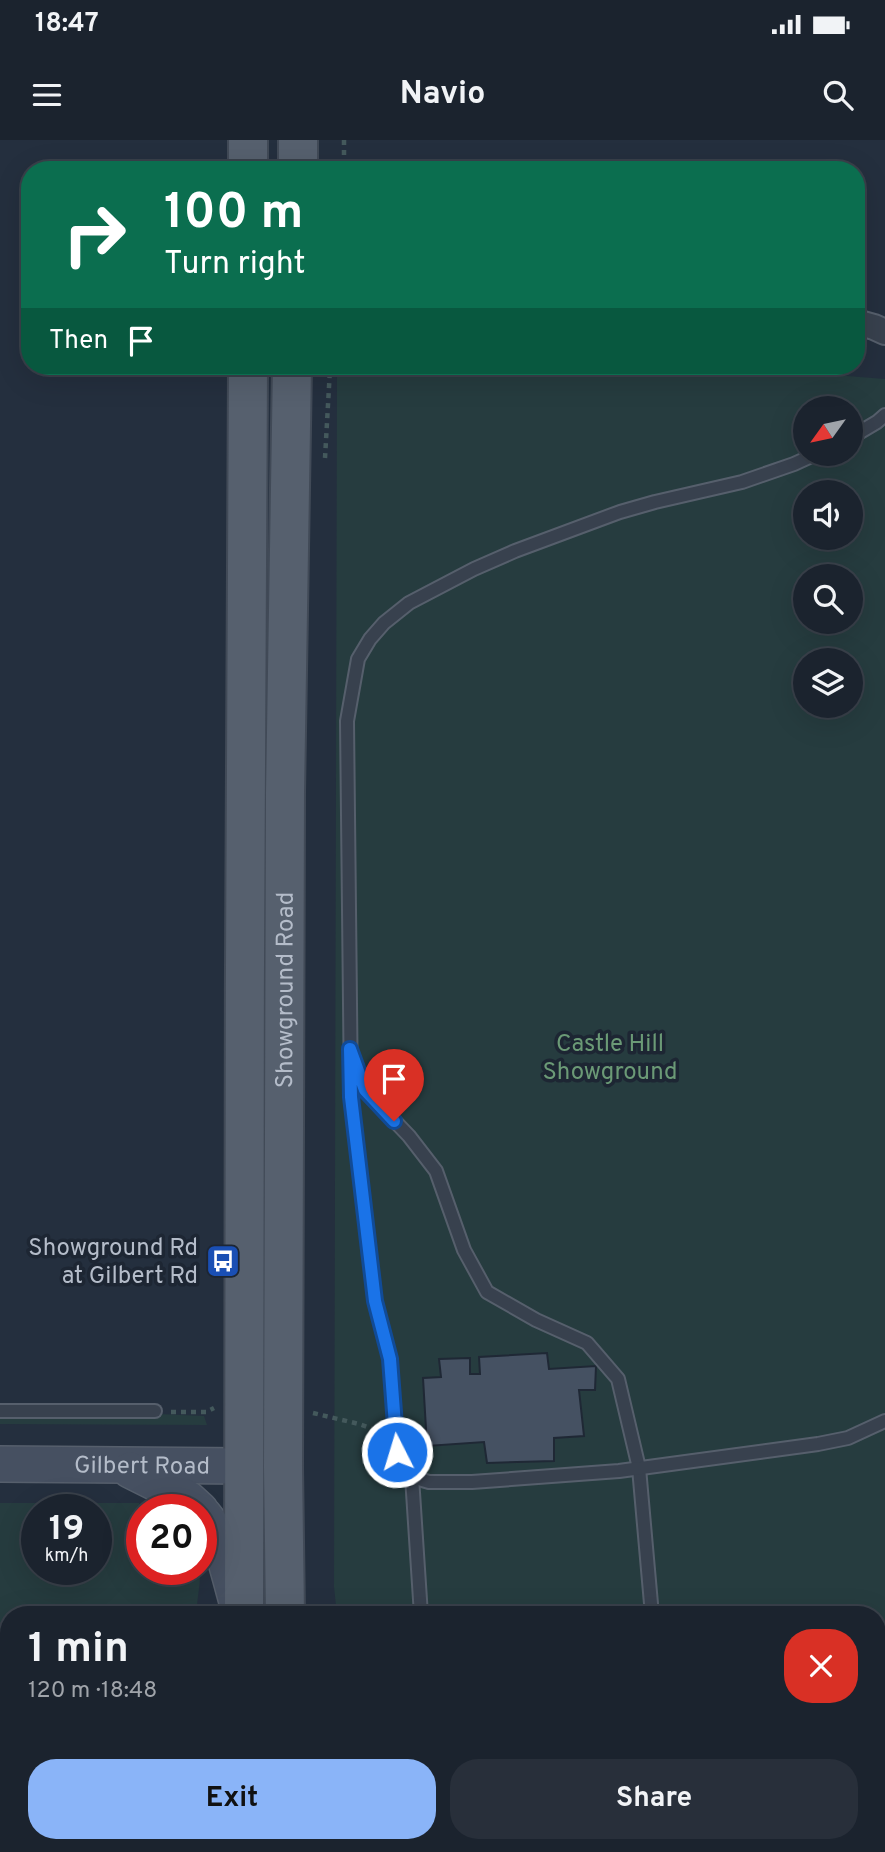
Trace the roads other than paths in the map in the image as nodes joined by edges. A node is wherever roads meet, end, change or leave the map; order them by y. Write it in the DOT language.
graph roads {
  1 [pos="248,140"];
  2 [pos="298,140"];
  3 [pos="248,161"];
  4 [pos="298,161"];
  5 [pos="865,324"];
  6 [pos="885,332"];
  7 [pos="248,375"];
  8 [pos="292,375"];
  9 [pos="885,415"];
  10 [pos="863,430"];
  11 [pos="793,464"];
  12 [pos="350,1049"];
  13 [pos="0,1411"];
  14 [pos="155,1411"];
  15 [pos="885,1421"];
  16 [pos="0,1464"];
  17 [pos="122,1466"];
  18 [pos="243,1466"];
  19 [pos="283,1466"];
  20 [pos="639,1468"];
  21 [pos="412,1477"];
  22 [pos="178,1494"];
  23 [pos="217,1536"];
  24 [pos="239,1606"];
  25 [pos="242,1606"];
  26 [pos="285,1606"];
  27 [pos="420,1606"];
  28 [pos="651,1606"];
  1 -- 3 [label="main road"];
  2 -- 4 [label="main road"];
  5 -- 6 [label="street"];
  7 -- 18 [label="main road, Showground Road"];
  8 -- 19 [label="main road, Showground Road"];
  9 -- 10 [label="lane"];
  11 -- 12 [label="lane"];
  12 -- 20 [label="lane"];
  12 -- 21 [label="lane"];
  13 -- 14 [label="lane"];
  15 -- 20 [label="lane"];
  16 -- 17 [label="main road, Gilbert Road"];
  17 -- 18 [label="main road, Gilbert Road"];
  17 -- 22 [label="main road"];
  18 -- 19 [label="main road, Gilbert Road"];
  18 -- 25 [label="main road, Showground Road"];
  19 -- 26 [label="main road, Showground Road"];
  20 -- 21 [label="lane"];
  20 -- 28 [label="lane"];
  21 -- 27 [label="lane"];
  23 -- 24 [label="main road"];
}
